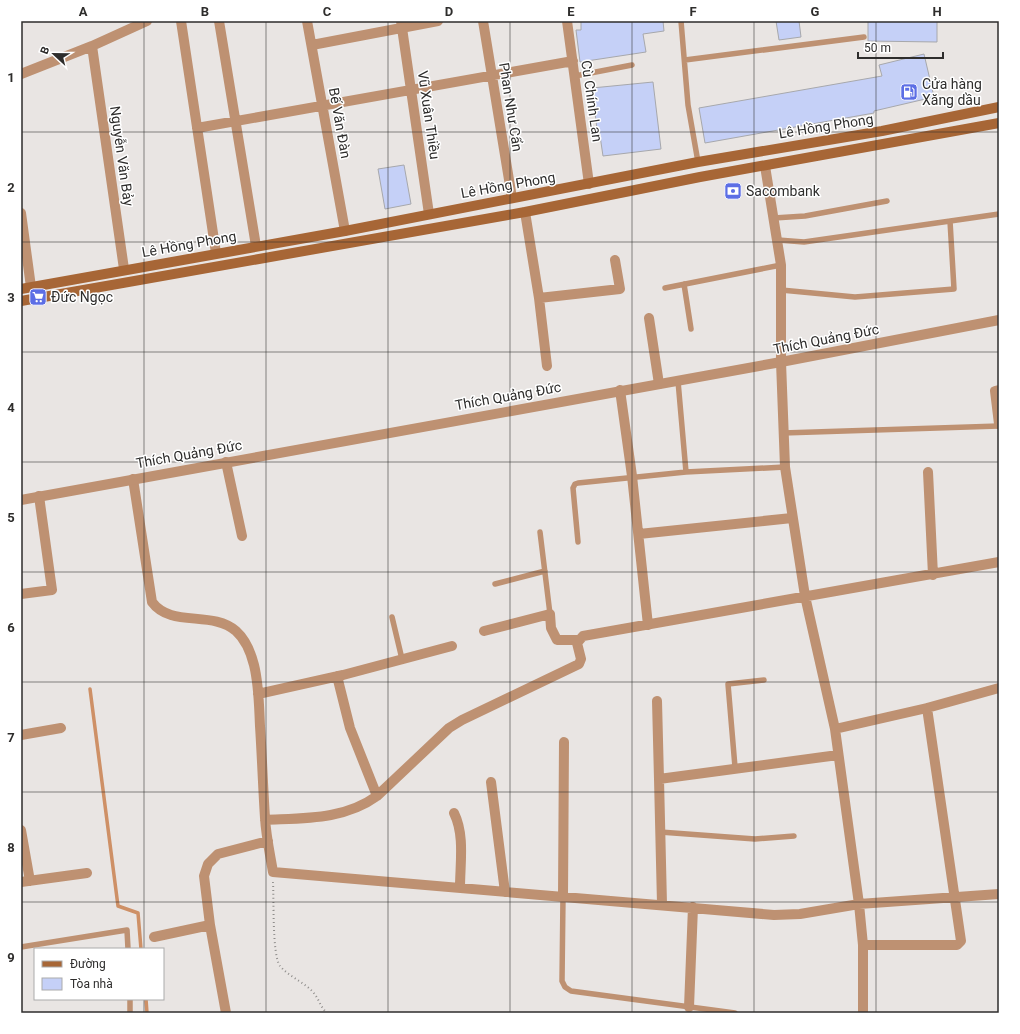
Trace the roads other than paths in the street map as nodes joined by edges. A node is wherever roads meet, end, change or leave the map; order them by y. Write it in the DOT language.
graph roads {
  1 [pos="147,21"];
  2 [pos="182,21"];
  3 [pos="219,21"];
  4 [pos="307,21"];
  5 [pos="438,21"];
  6 [pos="483,21"];
  7 [pos="567,21"];
  8 [pos="681,21"];
  9 [pos="402,24"];
  10 [pos="864,37"];
  11 [pos="312,45"];
  12 [pos="92,46"];
  13 [pos="685,60"];
  14 [pos="572,61"];
  15 [pos="632,65"];
  16 [pos="21,74"];
  17 [pos="492,75"];
  18 [pos="574,76"];
  19 [pos="411,90"];
  20 [pos="322,106"];
  21 [pos="999,107"];
  22 [pos="984,110"];
  23 [pos="235,121"];
  24 [pos="927,122"];
  25 [pos="999,123"];
  26 [pos="988,126"];
  27 [pos="197,128"];
  28 [pos="930,137"];
  29 [pos="698,162"];
  30 [pos="765,166"];
  31 [pos="700,177"];
  32 [pos="589,184"];
  33 [pos="512,198"];
  34 [pos="887,201"];
  35 [pos="525,212"];
  36 [pos="21,213"];
  37 [pos="429,214"];
  38 [pos="999,214"];
  39 [pos="774,218"];
  40 [pos="950,221"];
  41 [pos="345,231"];
  42 [pos="778,240"];
  43 [pos="347,243"];
  44 [pos="256,246"];
  45 [pos="216,253"];
  46 [pos="615,260"];
  47 [pos="781,265"];
  48 [pos="124,269"];
  49 [pos="684,284"];
  50 [pos="26,288"];
  51 [pos="665,288"];
  52 [pos="781,290"];
  53 [pos="539,298"];
  54 [pos="21,301"];
  55 [pos="649,318"];
  56 [pos="999,320"];
  57 [pos="691,329"];
  58 [pos="781,362"];
  59 [pos="547,366"];
  60 [pos="678,381"];
  61 [pos="659,384"];
  62 [pos="620,390"];
  63 [pos="999,390"];
  64 [pos="999,425"];
  65 [pos="783,433"];
  66 [pos="226,462"];
  67 [pos="785,467"];
  68 [pos="686,472"];
  69 [pos="928,472"];
  70 [pos="632,476"];
  71 [pos="132,479"];
  72 [pos="39,496"];
  73 [pos="21,500"];
  74 [pos="792,518"];
  75 [pos="540,532"];
  76 [pos="639,534"];
  77 [pos="242,536"];
  78 [pos="578,542"];
  79 [pos="999,562"];
  80 [pos="545,571"];
  81 [pos="933,575"];
  82 [pos="495,584"];
  83 [pos="21,594"];
  84 [pos="805,596"];
  85 [pos="550,614"];
  86 [pos="392,618"];
  87 [pos="648,625"];
  88 [pos="484,631"];
  89 [pos="578,640"];
  90 [pos="452,646"];
  91 [pos="402,659"];
  92 [pos="337,676"];
  93 [pos="764,680"];
  94 [pos="999,688"];
  95 [pos="258,694"];
  96 [pos="657,701"];
  97 [pos="927,708"];
  98 [pos="61,728"];
  99 [pos="835,729"];
  100 [pos="21,735"];
  101 [pos="564,742"];
  102 [pos="838,755"];
  103 [pos="735,767"];
  104 [pos="659,779"];
  105 [pos="491,782"];
  106 [pos="377,796"];
  107 [pos="454,813"];
  108 [pos="265,820"];
  109 [pos="21,830"];
  110 [pos="660,832"];
  111 [pos="794,836"];
  112 [pos="268,841"];
  113 [pos="87,873"];
  114 [pos="25,881"];
  115 [pos="460,888"];
  116 [pos="505,892"];
  117 [pos="999,894"];
  118 [pos="563,896"];
  119 [pos="955,896"];
  120 [pos="662,904"];
  121 [pos="859,904"];
  122 [pos="693,907"];
  123 [pos="210,925"];
  124 [pos="154,937"];
  125 [pos="863,945"];
  126 [pos="21,947"];
  127 [pos="128,948"];
  128 [pos="130,1000"];
  129 [pos="690,1007"];
  130 [pos="130,1013"];
  131 [pos="226,1013"];
  132 [pos="735,1013"];
  133 [pos="863,1013"];
  1 -- 12 [label="street"];
  2 -- 27 [label="street"];
  3 -- 23 [label="street"];
  4 -- 11 [label="street, Bế Văn Đàn"];
  5 -- 9 [label="street"];
  6 -- 17 [label="street, Phan Như Cẩn"];
  7 -- 14 [label="street, Cù Chính Lan"];
  8 -- 13 [label="lane"];
  9 -- 11 [label="street"];
  9 -- 19 [label="street, Vũ Xuân Thiều"];
  10 -- 13 [label="lane"];
  11 -- 20 [label="street, Bế Văn Đàn"];
  12 -- 16 [label="street"];
  12 -- 48 [label="street, Nguyễn Văn Bảy"];
  13 -- 29 [label="lane"];
  14 -- 17 [label="street"];
  14 -- 18 [label="street, Cù Chính Lan"];
  15 -- 18 [label="lane"];
  17 -- 19 [label="street"];
  17 -- 33 [label="street, Phan Như Cẩn"];
  18 -- 32 [label="street, Cù Chính Lan"];
  19 -- 20 [label="street"];
  19 -- 37 [label="street, Vũ Xuân Thiều"];
  20 -- 23 [label="street"];
  20 -- 41 [label="street, Bế Văn Đàn"];
  21 -- 22 [label="main road, Lê Hồng Phong"];
  22 -- 24 [label="main road, Lê Hồng Phong"];
  22 -- 26 [label="main road"];
  23 -- 27 [label="street"];
  23 -- 44 [label="street"];
  24 -- 28 [label="main road"];
  24 -- 29 [label="main road, Lê Hồng Phong"];
  25 -- 26 [label="main road, Lê Hồng Phong"];
  26 -- 28 [label="main road, Lê Hồng Phong"];
  27 -- 45 [label="street"];
  28 -- 30 [label="main road, Lê Hồng Phong"];
  29 -- 31 [label="main road"];
  29 -- 32 [label="main road, Lê Hồng Phong"];
  30 -- 31 [label="main road, Lê Hồng Phong"];
  30 -- 39 [label="street"];
  31 -- 35 [label="main road, Lê Hồng Phong"];
  32 -- 33 [label="main road, Lê Hồng Phong"];
  33 -- 37 [label="main road, Lê Hồng Phong"];
  34 -- 39 [label="lane"];
  35 -- 43 [label="main road, Lê Hồng Phong"];
  35 -- 53 [label="street"];
  36 -- 50 [label="street"];
  37 -- 41 [label="main road, Lê Hồng Phong"];
  38 -- 40 [label="lane"];
  39 -- 42 [label="street"];
  40 -- 42 [label="lane"];
  40 -- 52 [label="lane"];
  41 -- 43 [label="main road"];
  41 -- 44 [label="main road, Lê Hồng Phong"];
  42 -- 47 [label="street"];
  43 -- 54 [label="main road, Lê Hồng Phong"];
  44 -- 45 [label="main road, Lê Hồng Phong"];
  45 -- 48 [label="main road, Lê Hồng Phong"];
  46 -- 53 [label="street"];
  47 -- 49 [label="lane"];
  47 -- 52 [label="street"];
  48 -- 50 [label="main road, Lê Hồng Phong"];
  49 -- 51 [label="lane"];
  49 -- 57 [label="lane"];
  52 -- 58 [label="street"];
  53 -- 59 [label="street"];
  55 -- 61 [label="street"];
  56 -- 58 [label="street, Thích Quảng Đức"];
  58 -- 60 [label="street, Thích Quảng Đức"];
  58 -- 65 [label="street"];
  60 -- 61 [label="street, Thích Quảng Đức"];
  60 -- 68 [label="lane"];
  61 -- 62 [label="street, Thích Quảng Đức"];
  62 -- 66 [label="street, Thích Quảng Đức"];
  62 -- 70 [label="street"];
  63 -- 64 [label="street"];
  64 -- 65 [label="lane"];
  65 -- 67 [label="street"];
  66 -- 71 [label="street, Thích Quảng Đức"];
  66 -- 77 [label="street"];
  67 -- 68 [label="lane"];
  67 -- 74 [label="street"];
  68 -- 70 [label="lane"];
  69 -- 81 [label="street"];
  70 -- 76 [label="street"];
  70 -- 78 [label="lane"];
  71 -- 72 [label="street, Thích Quảng Đức"];
  71 -- 95 [label="street"];
  72 -- 73 [label="street, Thích Quảng Đức"];
  72 -- 83 [label="street"];
  74 -- 76 [label="street"];
  74 -- 84 [label="street"];
  75 -- 80 [label="lane"];
  76 -- 87 [label="street"];
  79 -- 81 [label="street"];
  80 -- 82 [label="lane"];
  80 -- 85 [label="lane"];
  81 -- 84 [label="street"];
  84 -- 87 [label="street"];
  84 -- 99 [label="street"];
  85 -- 88 [label="street"];
  85 -- 89 [label="street"];
  86 -- 91 [label="lane"];
  87 -- 89 [label="street"];
  89 -- 106 [label="street"];
  90 -- 91 [label="street"];
  91 -- 92 [label="street"];
  92 -- 95 [label="street"];
  92 -- 106 [label="street"];
  93 -- 103 [label="lane"];
  94 -- 97 [label="street"];
  95 -- 108 [label="street"];
  96 -- 104 [label="street"];
  97 -- 99 [label="street"];
  97 -- 119 [label="street"];
  98 -- 100 [label="street"];
  99 -- 102 [label="street"];
  101 -- 118 [label="street"];
  102 -- 103 [label="street"];
  102 -- 121 [label="street"];
  103 -- 104 [label="street"];
  104 -- 110 [label="street"];
  105 -- 116 [label="street"];
  106 -- 108 [label="street"];
  107 -- 115 [label="street"];
  108 -- 112 [label="street"];
  109 -- 114 [label="street"];
  110 -- 111 [label="lane"];
  110 -- 120 [label="street"];
  112 -- 115 [label="street"];
  112 -- 123 [label="street"];
  113 -- 114 [label="street"];
  115 -- 116 [label="street"];
  116 -- 118 [label="street"];
  117 -- 119 [label="street"];
  118 -- 120 [label="street"];
  118 -- 129 [label="lane"];
  119 -- 121 [label="street"];
  119 -- 125 [label="street"];
  120 -- 122 [label="street"];
  121 -- 122 [label="street"];
  121 -- 125 [label="street"];
  122 -- 129 [label="street"];
  123 -- 124 [label="street"];
  123 -- 131 [label="street"];
  125 -- 133 [label="street"];
  126 -- 127 [label="lane"];
  128 -- 130 [label="lane"];
  129 -- 132 [label="lane"];
}
